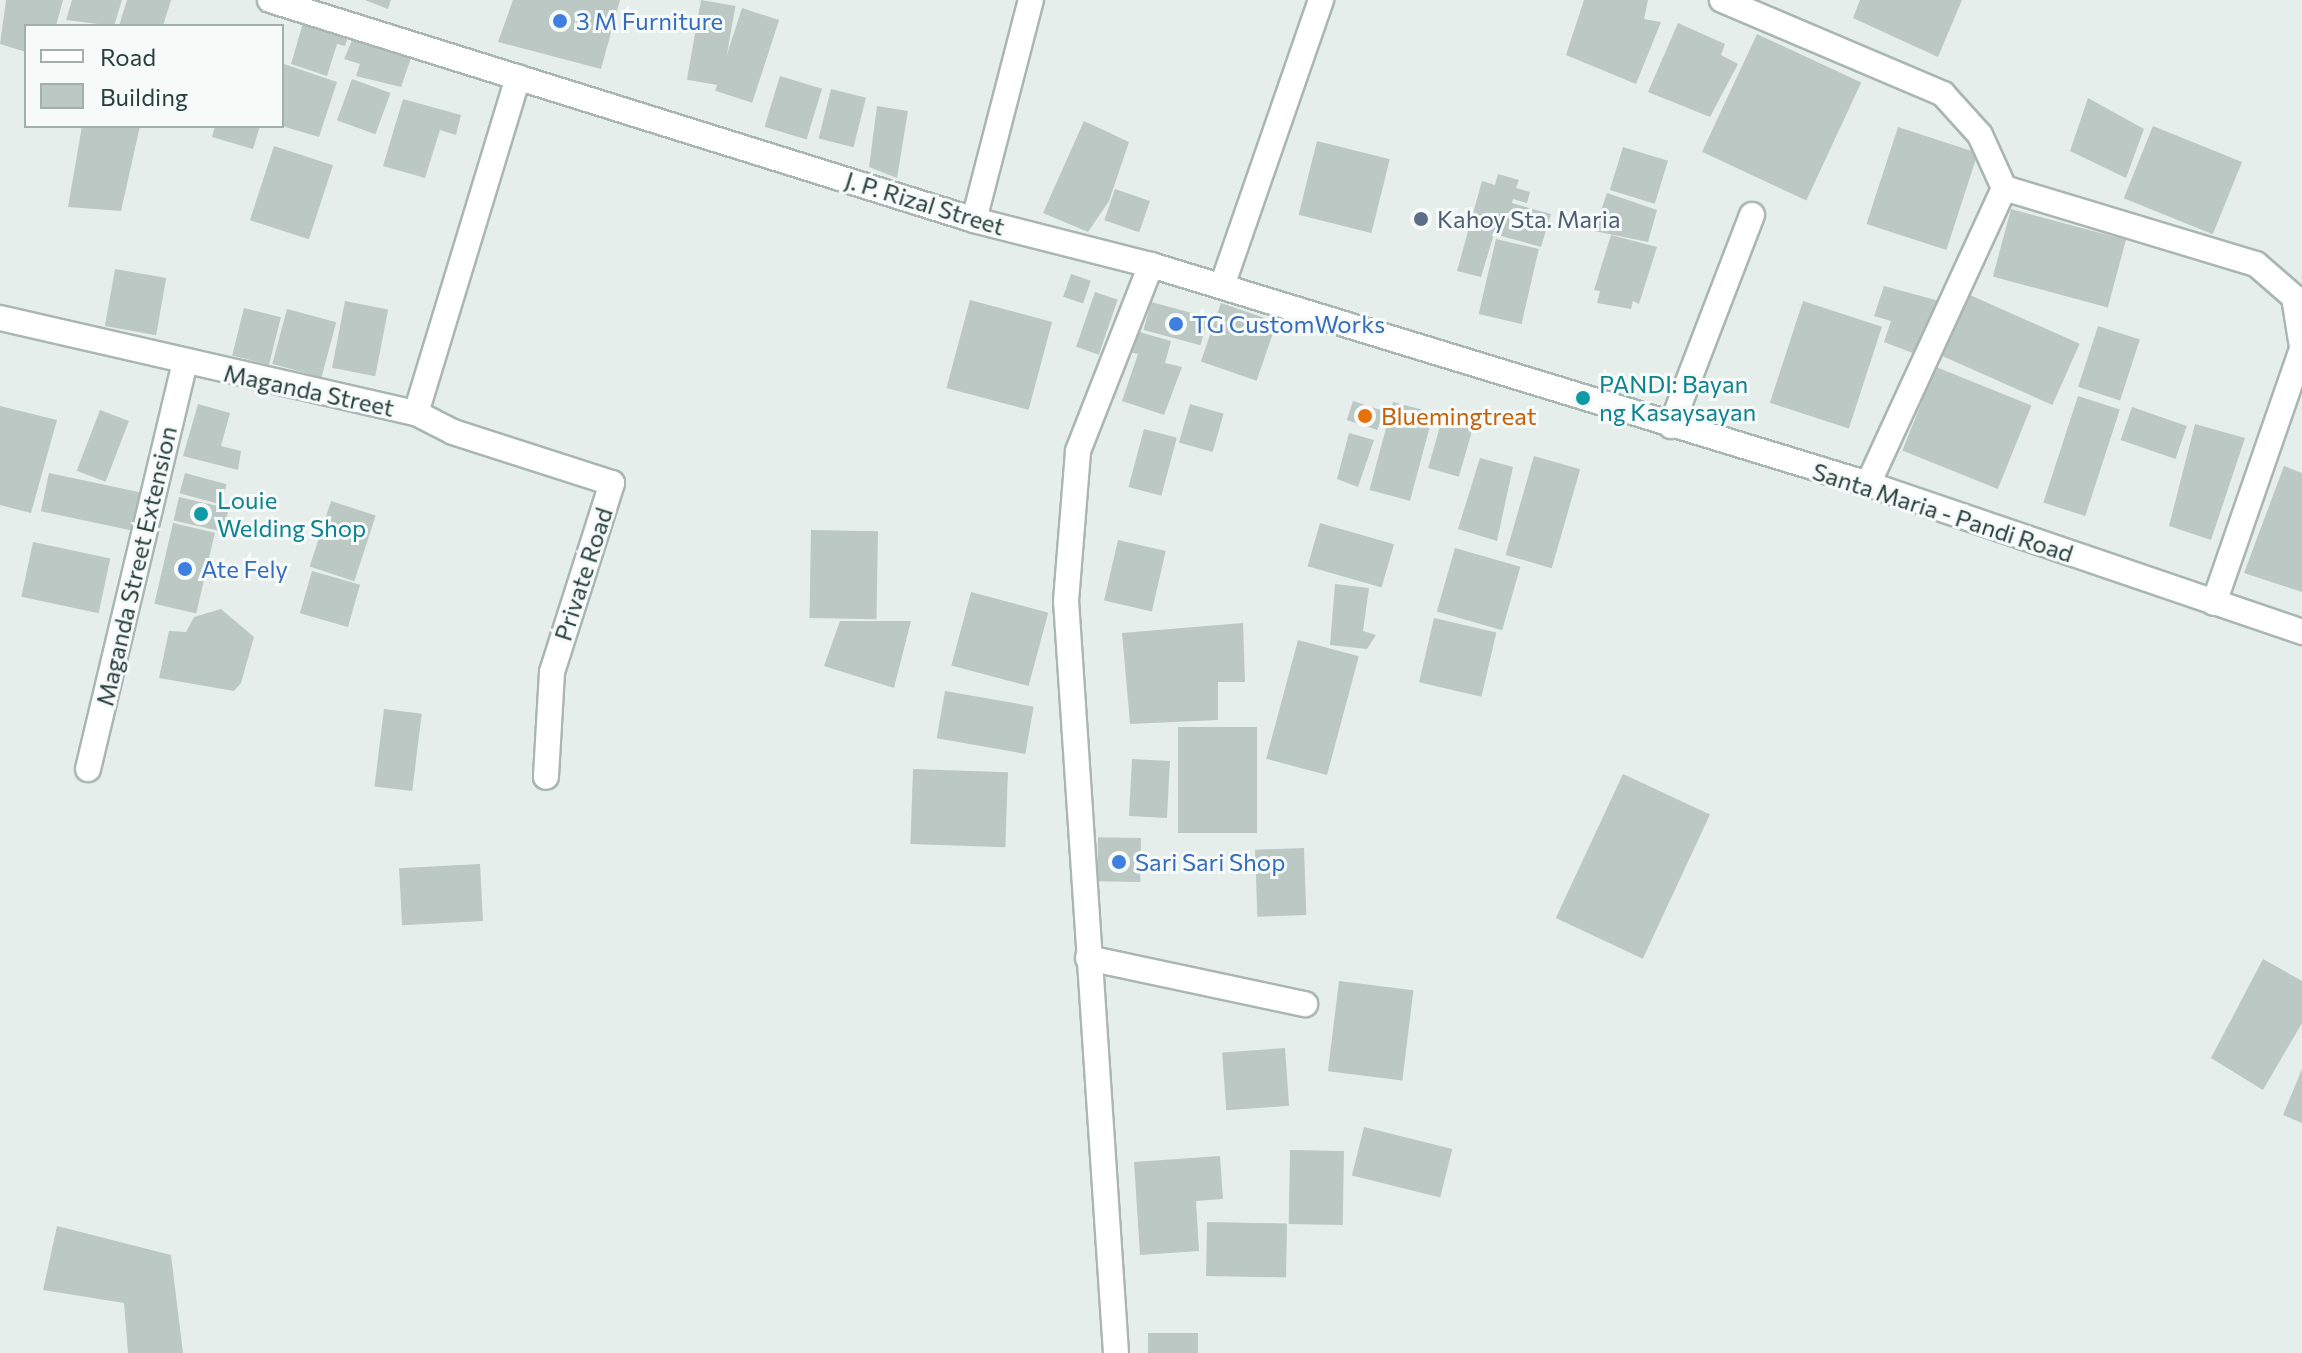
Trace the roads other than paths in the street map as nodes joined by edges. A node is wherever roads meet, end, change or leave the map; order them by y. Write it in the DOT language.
graph roads {
  1 [pos="270,0"];
  2 [pos="1031,0"];
  3 [pos="1321,0"];
  4 [pos="1722,0"];
  5 [pos="518,77"];
  6 [pos="2004,188"];
  7 [pos="1752,215"];
  8 [pos="974,220"];
  9 [pos="1151,265"];
  10 [pos="1222,286"];
  11 [pos="0,318"];
  12 [pos="2302,348"];
  13 [pos="185,363"];
  14 [pos="1583,398"];
  15 [pos="416,413"];
  16 [pos="1671,426"];
  17 [pos="1868,484"];
  18 [pos="2214,603"];
  19 [pos="2302,632"];
  20 [pos="88,769"];
  21 [pos="546,777"];
  22 [pos="1088,958"];
  23 [pos="1305,1004"];
  24 [pos="1116,1353"];
  1 -- 5 [label="street, J. P. Rizal Street"];
  2 -- 8 [label="street"];
  3 -- 10 [label="street"];
  4 -- 6 [label="street"];
  5 -- 8 [label="street, J. P. Rizal Street"];
  5 -- 15 [label="street, Maganda Street"];
  6 -- 12 [label="street"];
  6 -- 17 [label="street"];
  7 -- 16 [label="street"];
  8 -- 9 [label="street, J. P. Rizal Street"];
  9 -- 10 [label="street, J. P. Rizal Street"];
  9 -- 22 [label="street"];
  10 -- 14 [label="street, J. P. Rizal Street"];
  11 -- 13 [label="street, Maganda Street"];
  12 -- 18 [label="street"];
  13 -- 15 [label="street, Maganda Street"];
  13 -- 20 [label="street, Maganda Street Extension"];
  14 -- 16 [label="street, Santa Maria - Pandi Road"];
  15 -- 21 [label="street, Private Road"];
  16 -- 17 [label="street, Santa Maria - Pandi Road"];
  17 -- 18 [label="street, Santa Maria - Pandi Road"];
  18 -- 19 [label="street, Santa Maria - Pandi Road"];
  22 -- 23 [label="street"];
  22 -- 24 [label="street"];
}
